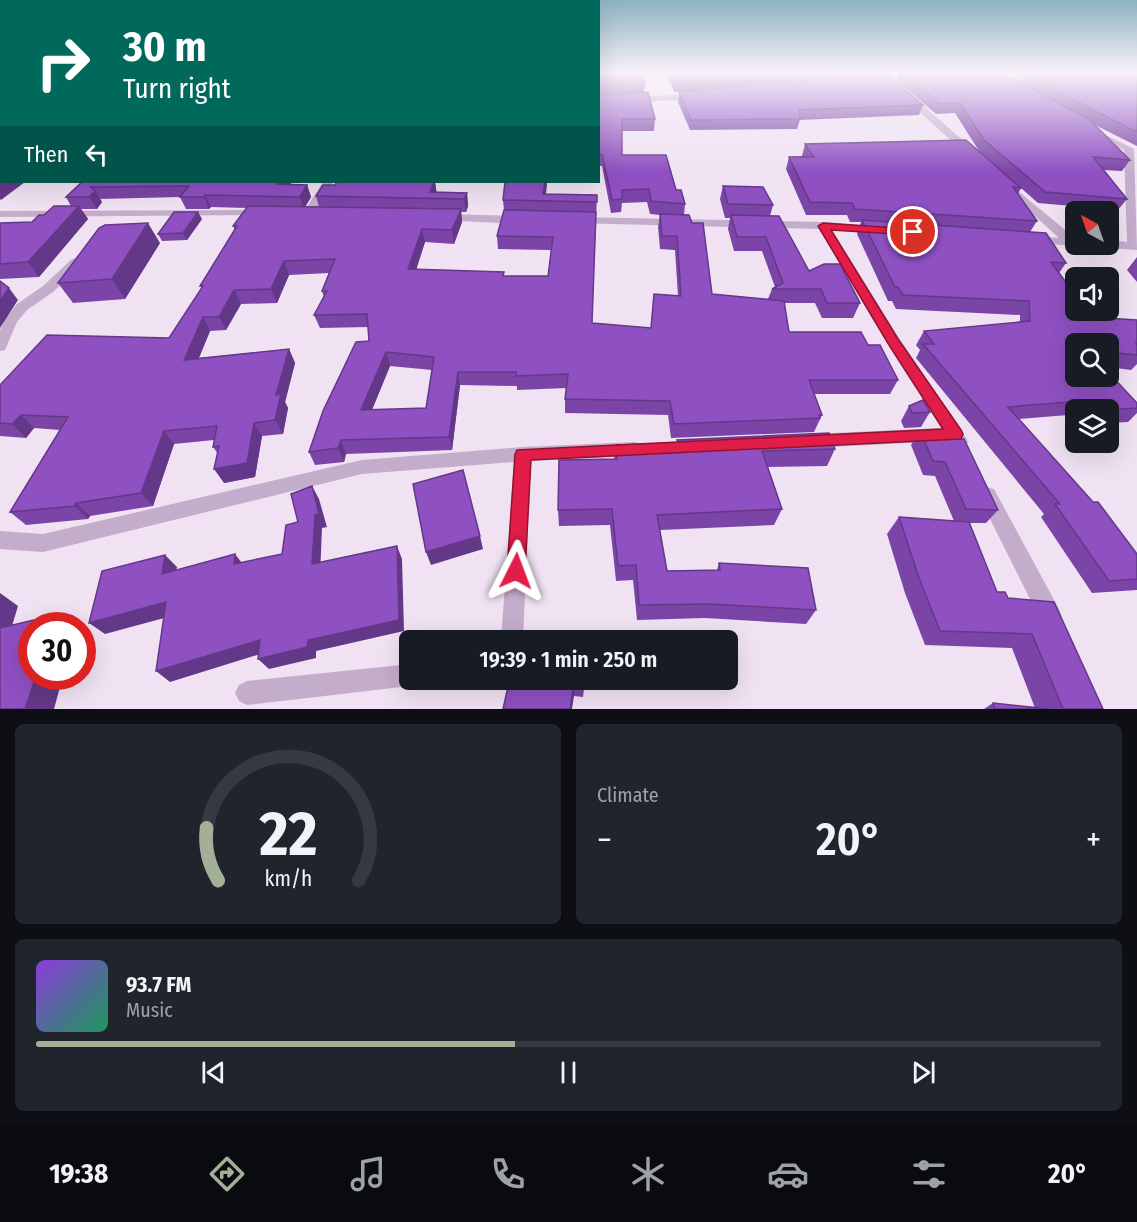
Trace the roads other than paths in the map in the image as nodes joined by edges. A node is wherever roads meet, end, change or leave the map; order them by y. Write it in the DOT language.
graph roads {
  1 [pos="917,105"];
  2 [pos="1084,126"];
  3 [pos="1133,150"];
  4 [pos="982,162"];
  5 [pos="999,178"];
  6 [pos="327,183"];
  7 [pos="124,213"];
  8 [pos="274,213"];
  9 [pos="309,213"];
  10 [pos="0,214"];
  11 [pos="426,217"];
  12 [pos="531,220"];
  13 [pos="566,221"];
  14 [pos="823,226"];
  15 [pos="109,229"];
  16 [pos="894,231"];
  17 [pos="1065,235"];
  18 [pos="1023,239"];
  19 [pos="1065,242"];
  20 [pos="1119,245"];
  21 [pos="1135,246"];
  22 [pos="86,252"];
  23 [pos="0,346"];
  24 [pos="955,434"];
  25 [pos="792,442"];
  26 [pos="651,448"];
  27 [pos="523,454"];
  28 [pos="966,455"];
  29 [pos="977,477"];
  30 [pos="0,540"];
  31 [pos="513,630"];
  32 [pos="1060,635"];
  33 [pos="399,676"];
  34 [pos="247,693"];
  1 -- 4 [label="street"];
  2 -- 3 [label="street"];
  3 -- 21 [label="street"];
  5 -- 17 [label="street"];
  6 -- 9 [label="street"];
  7 -- 8 [label="street"];
  7 -- 10 [label="street"];
  7 -- 15 [label="street"];
  11 -- 12 [label="street"];
  13 -- 14 [label="street"];
  14 -- 16 [label="street"];
  14 -- 24 [label="street"];
  18 -- 19 [label="street"];
  20 -- 21 [label="street"];
  22 -- 23 [label="street"];
  24 -- 25 [label="street"];
  24 -- 28 [label="street"];
  26 -- 27 [label="street"];
  27 -- 30 [label="street"];
  27 -- 31 [label="street"];
  29 -- 32 [label="street"];
  33 -- 34 [label="street"];
}
